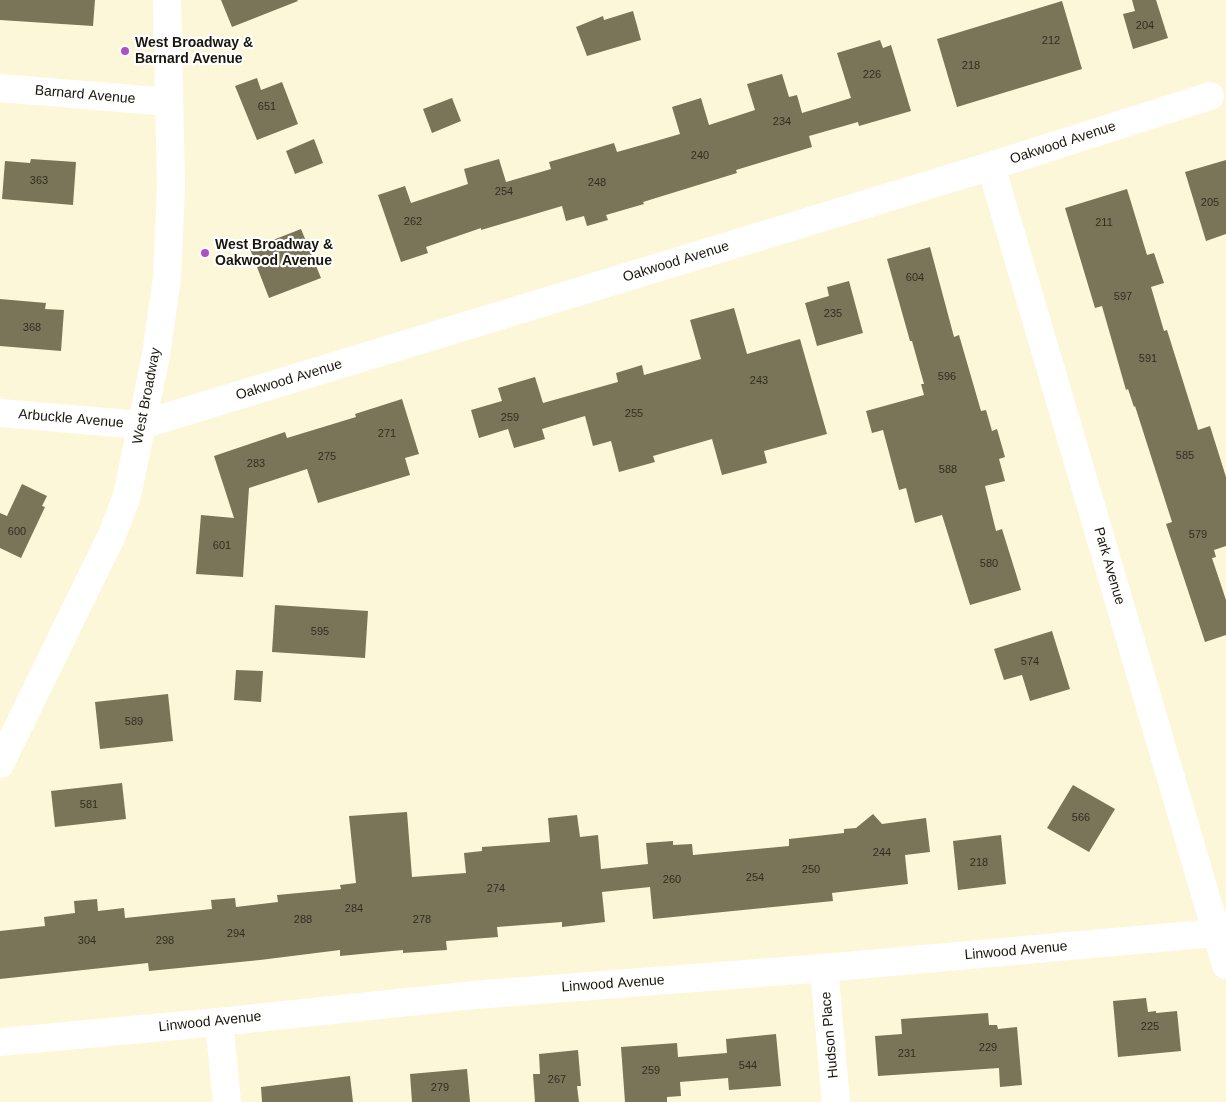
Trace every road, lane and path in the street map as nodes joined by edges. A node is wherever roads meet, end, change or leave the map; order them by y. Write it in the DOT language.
graph roads {
  1 [pos="167,0"];
  2 [pos="0,88"];
  3 [pos="1210,96"];
  4 [pos="170,102"];
  5 [pos="991,166"];
  6 [pos="0,413"];
  7 [pos="141,425"];
  8 [pos="0,764"];
  9 [pos="1221,932"];
  10 [pos="1226,966"];
  11 [pos="824,968"];
  12 [pos="219,1022"];
  13 [pos="0,1042"];
  14 [pos="227,1102"];
  15 [pos="836,1102"];
  1 -- 4 [label="street, West Broadway"];
  2 -- 4 [label="street, Barnard Avenue"];
  3 -- 5 [label="street, Oakwood Avenue"];
  4 -- 7 [label="street, West Broadway"];
  5 -- 7 [label="street, Oakwood Avenue"];
  5 -- 9 [label="street, Park Avenue"];
  6 -- 7 [label="street, Arbuckle Avenue"];
  7 -- 8 [label="street, West Broadway"];
  9 -- 10 [label="street, Park Avenue"];
  9 -- 11 [label="street, Linwood Avenue"];
  11 -- 12 [label="street, Linwood Avenue"];
  11 -- 15 [label="street, Hudson Place"];
  12 -- 13 [label="street, Linwood Avenue"];
  12 -- 14 [label="street"];
}
